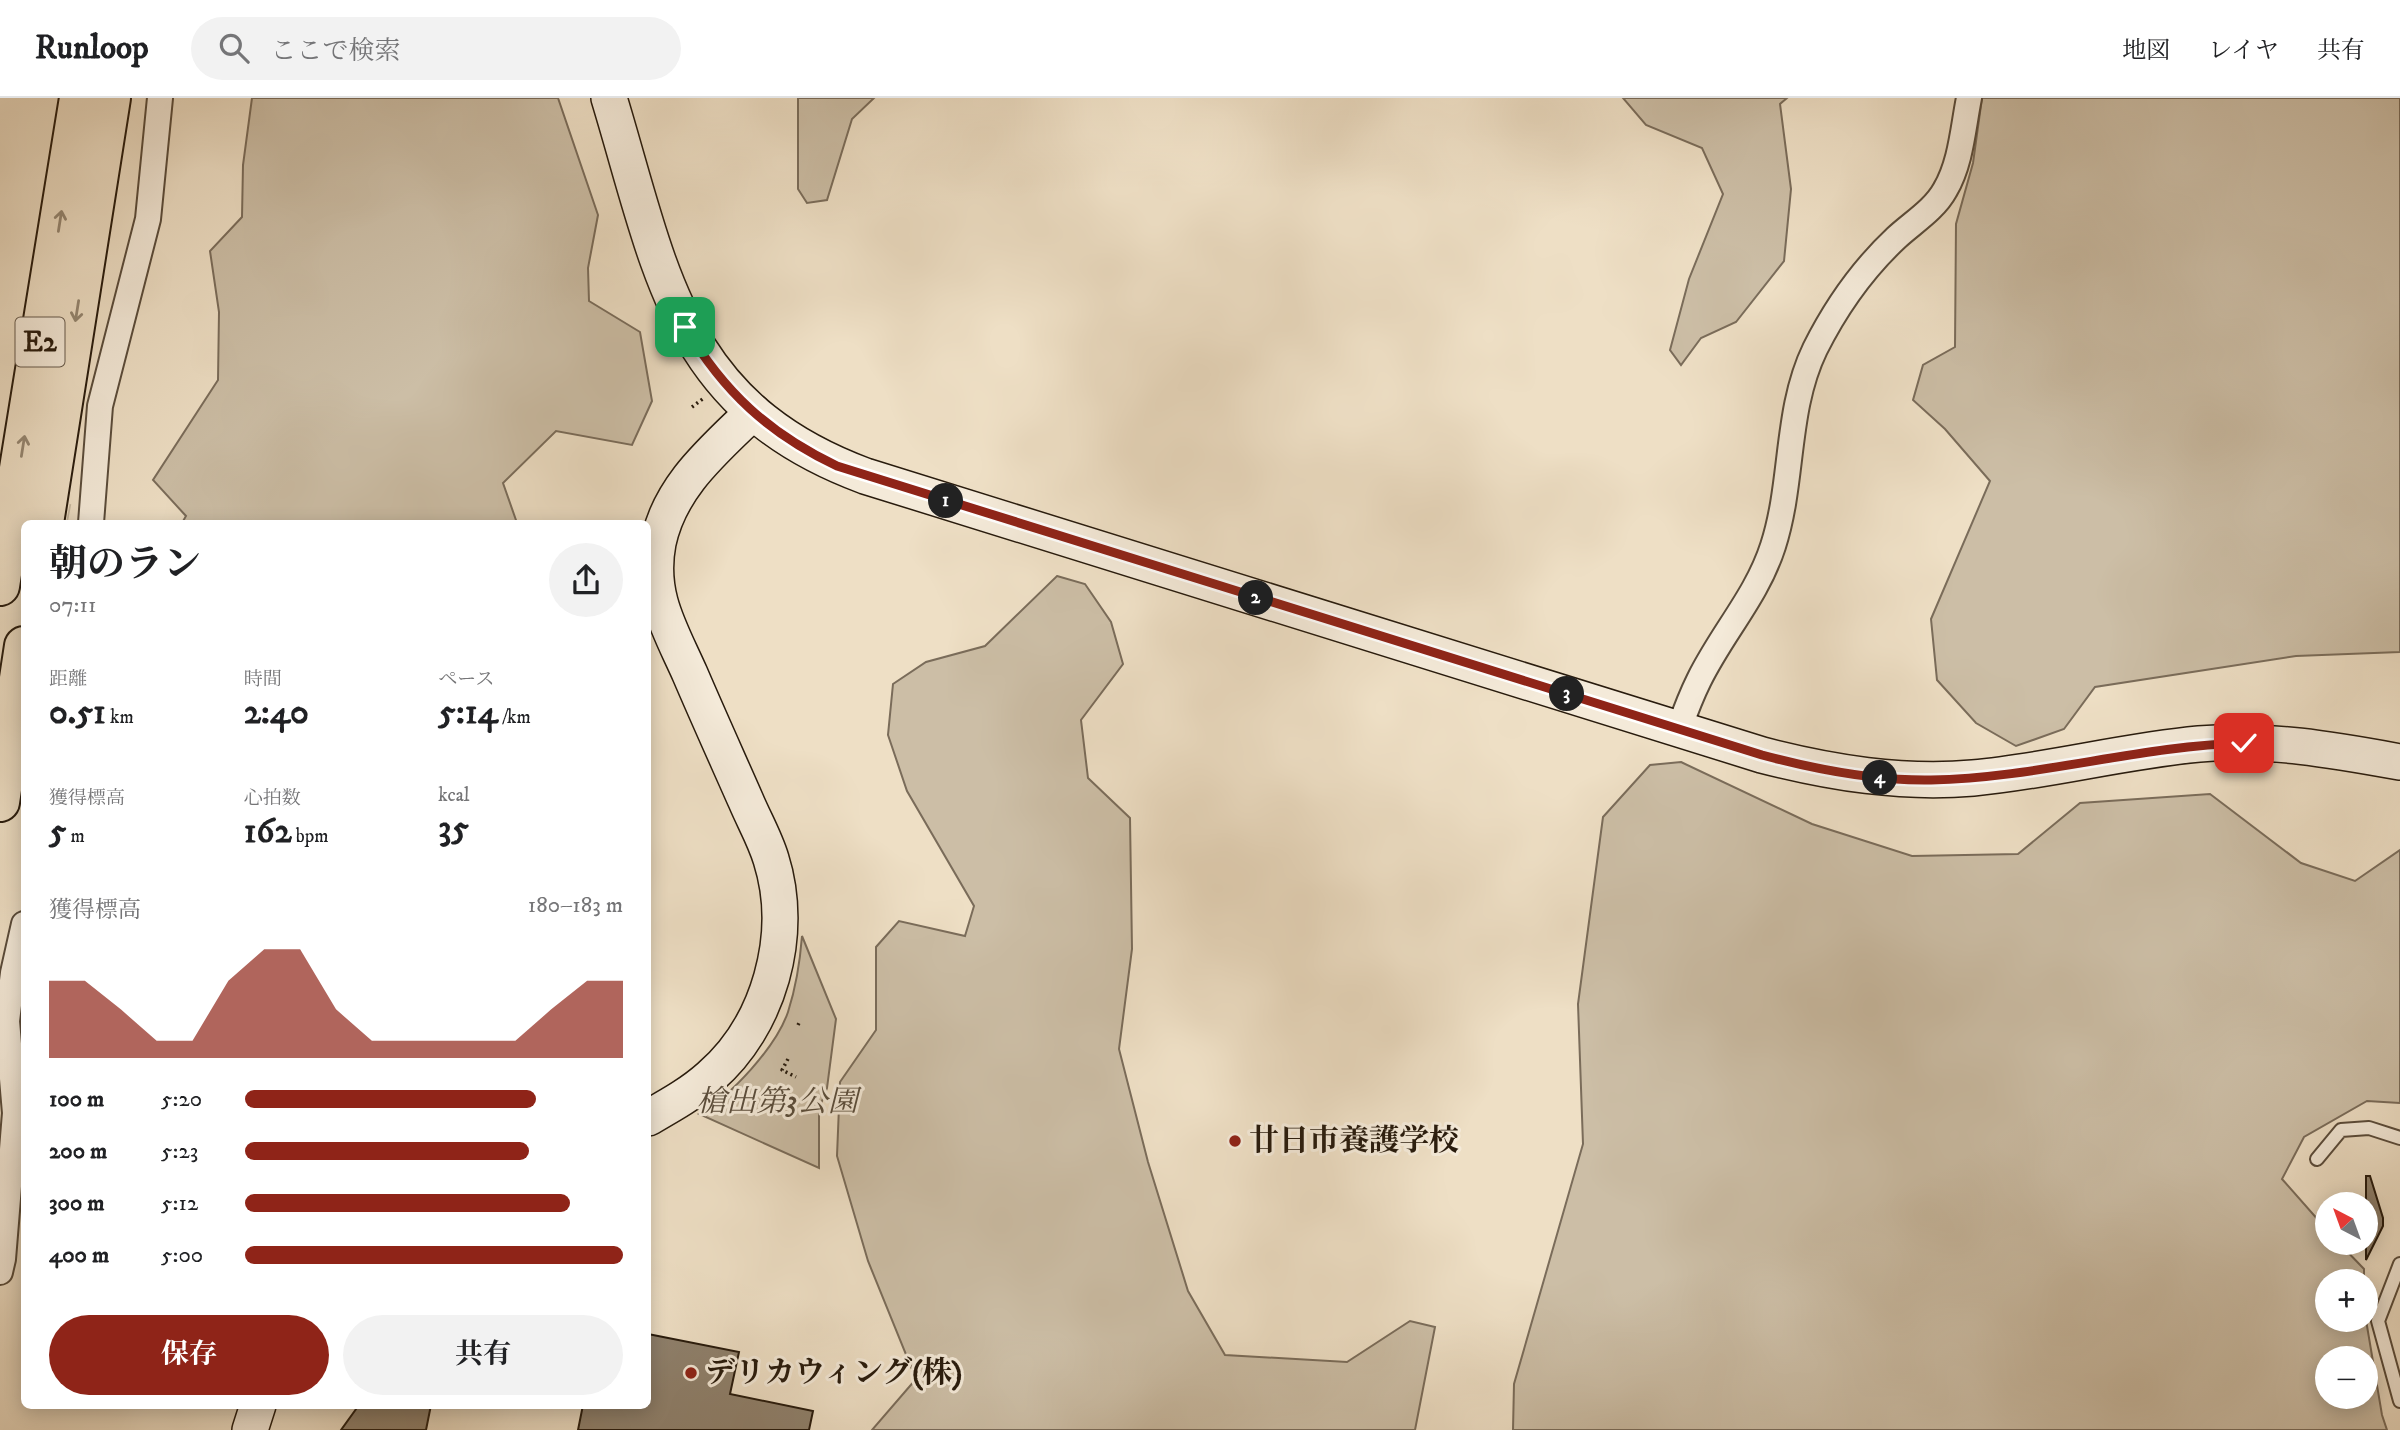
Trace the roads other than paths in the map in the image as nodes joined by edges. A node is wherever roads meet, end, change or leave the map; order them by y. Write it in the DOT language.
graph roads {
  1 [pos="79,98"];
  2 [pos="111,98"];
  3 [pos="160,98"];
  4 [pos="609,98"];
  5 [pos="1969,98"];
  6 [pos="753,412"];
  7 [pos="74,520"];
  8 [pos="74,520"];
  9 [pos="0,586"];
  10 [pos="21,666"];
  11 [pos="1679,729"];
  12 [pos="2400,762"];
  13 [pos="0,802"];
  14 [pos="21,937"];
  15 [pos="651,1116"];
  16 [pos="2400,1138"];
  17 [pos="2317,1159"];
  18 [pos="6,1160"];
  19 [pos="2400,1264"];
  20 [pos="0,1272"];
  21 [pos="2400,1401"];
  22 [pos="257,1409"];
  23 [pos="250,1430"];
  9 -- 1 [label="highway, E2, one-way"];
  2 -- 7 [label="highway, E2, one-way"];
  3 -- 8 [label="street"];
  4 -- 6 [label="street"];
  5 -- 11 [label="street"];
  6 -- 11 [label="street"];
  6 -- 15 [label="street"];
  10 -- 13 [label="highway"];
  11 -- 12 [label="street"];
  14 -- 18 [label="street"];
  16 -- 17 [label="lane"];
  18 -- 20 [label="street"];
  19 -- 21 [label="lane"];
  22 -- 23 [label="street"];
}
